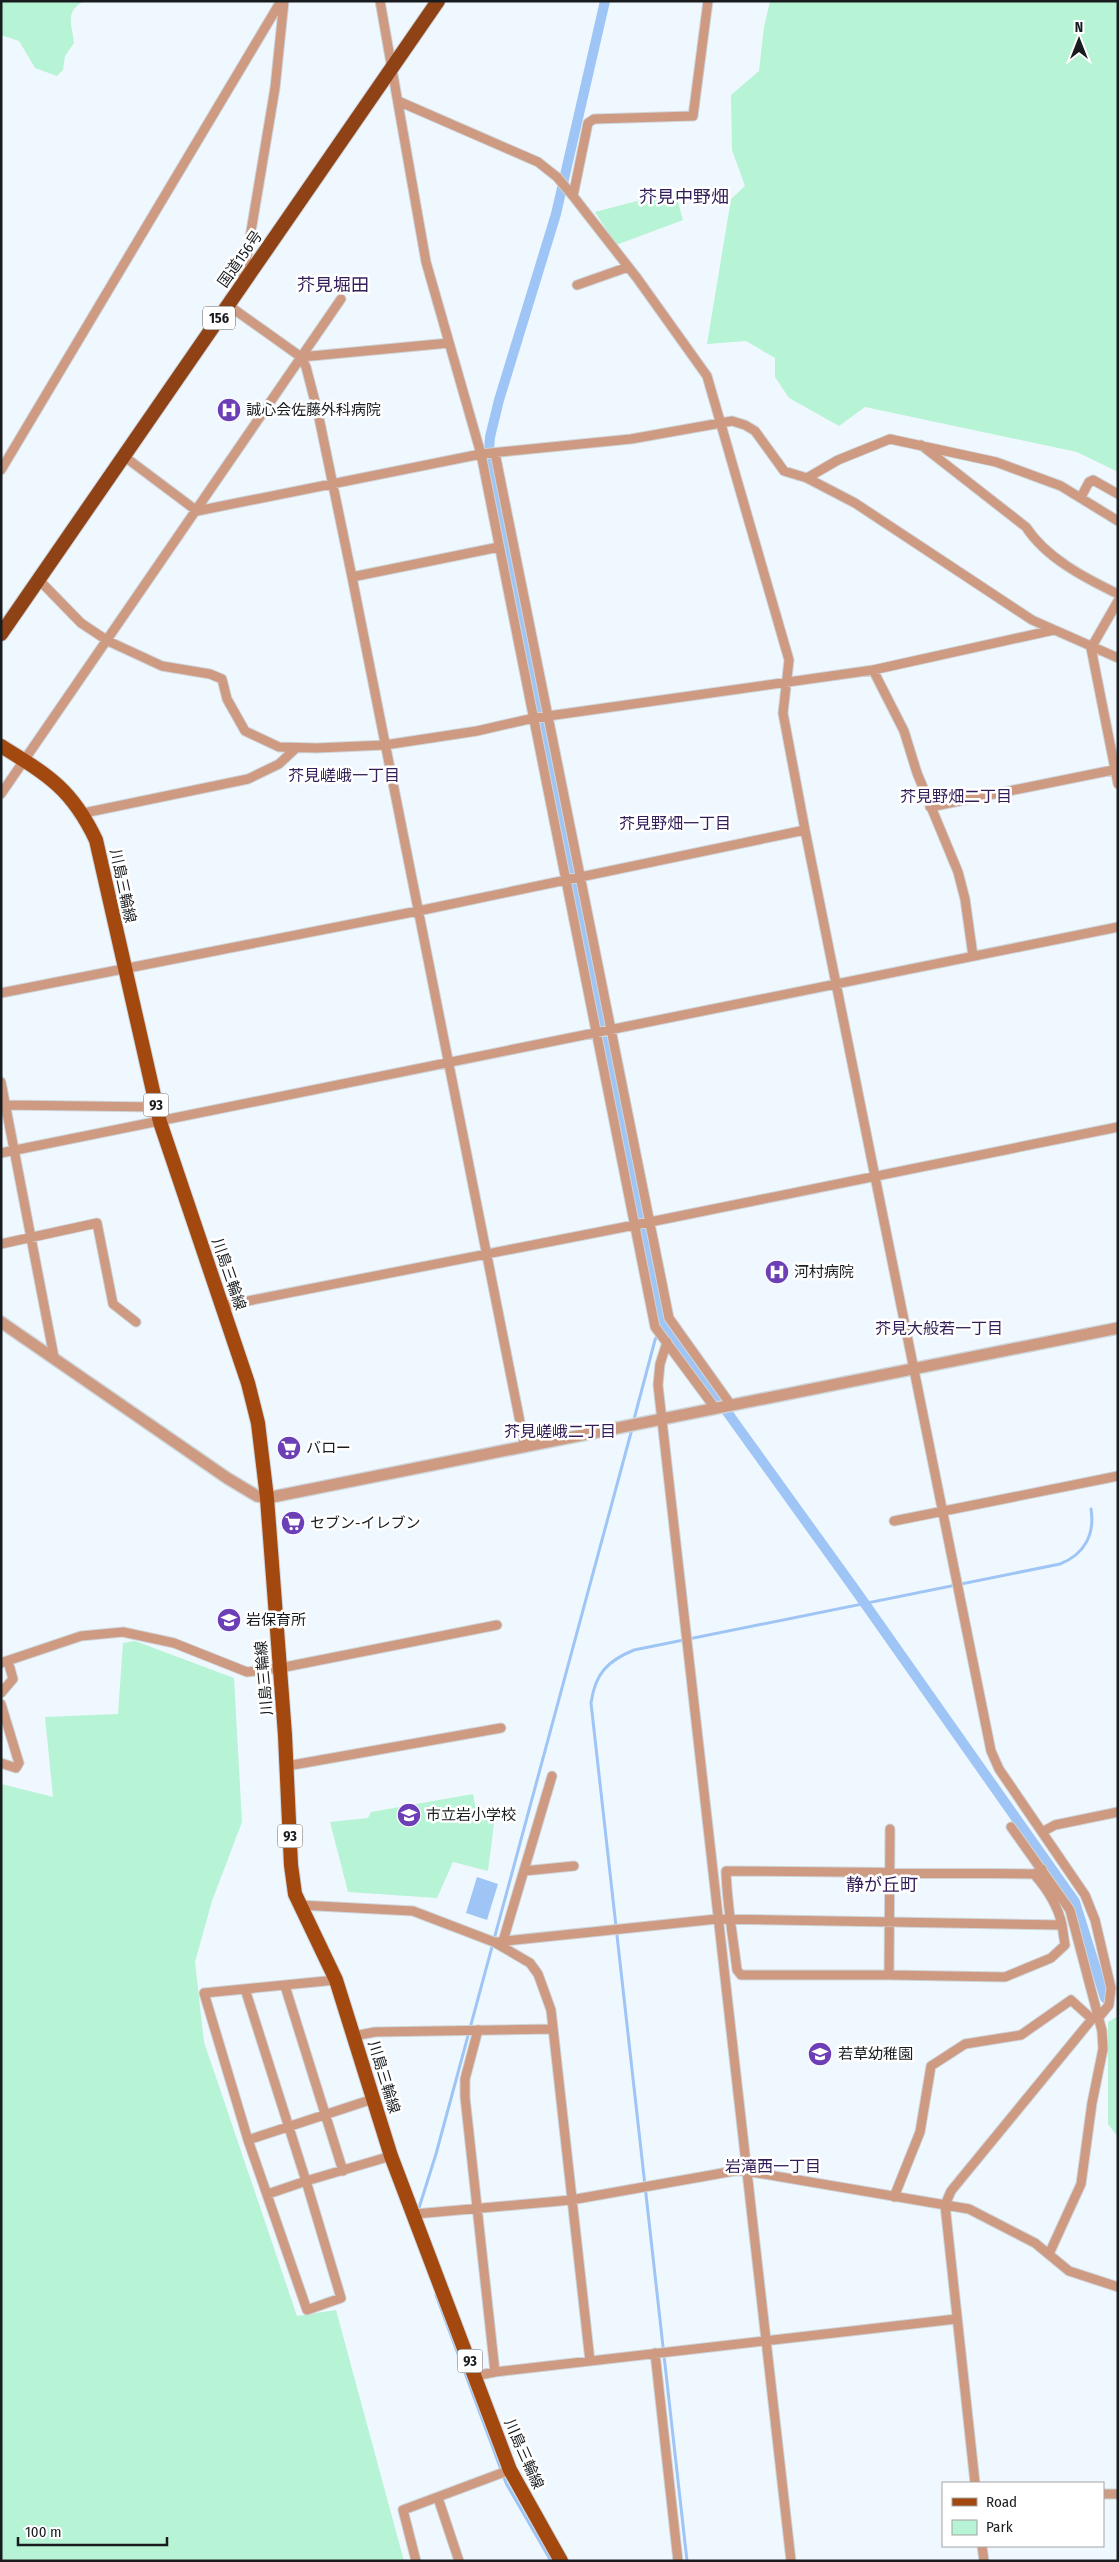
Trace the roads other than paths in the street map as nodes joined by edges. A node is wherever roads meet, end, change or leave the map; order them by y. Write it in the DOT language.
graph roads {
  1 [pos="283,1"];
  2 [pos="380,1"];
  3 [pos="438,1"];
  4 [pos="708,1"];
  5 [pos="392,69"];
  6 [pos="398,101"];
  7 [pos="573,196"];
  8 [pos="628,267"];
  9 [pos="242,285"];
  10 [pos="576,285"];
  11 [pos="342,299"];
  12 [pos="228,305"];
  13 [pos="449,344"];
  14 [pos="301,357"];
  15 [pos="720,423"];
  16 [pos="918,444"];
  17 [pos="495,452"];
  18 [pos="481,454"];
  19 [pos="125,457"];
  20 [pos="1,470"];
  21 [pos="807,478"];
  22 [pos="332,482"];
  23 [pos="1118,494"];
  24 [pos="1081,497"];
  25 [pos="196,511"];
  26 [pos="1118,521"];
  27 [pos="499,547"];
  28 [pos="520,567"];
  29 [pos="504,571"];
  30 [pos="352,577"];
  31 [pos="39,580"];
  32 [pos="1118,594"];
  33 [pos="1118,601"];
  34 [pos="1054,630"];
  35 [pos="1,634"];
  36 [pos="108,641"];
  37 [pos="1091,648"];
  38 [pos="1118,658"];
  39 [pos="873,670"];
  40 [pos="787,683"];
  41 [pos="548,716"];
  42 [pos="534,718"];
  43 [pos="386,745"];
  44 [pos="1,746"];
  45 [pos="295,749"];
  46 [pos="24,760"];
  47 [pos="1116,769"];
  48 [pos="1118,784"];
  49 [pos="1,794"];
  50 [pos="930,807"];
  51 [pos="84,813"];
  52 [pos="805,830"];
  53 [pos="581,876"];
  54 [pos="565,881"];
  55 [pos="418,911"];
  56 [pos="1118,927"];
  57 [pos="973,956"];
  58 [pos="124,969"];
  59 [pos="837,984"];
  60 [pos="1,993"];
  61 [pos="612,1029"];
  62 [pos="596,1032"];
  63 [pos="448,1064"];
  64 [pos="1,1082"];
  65 [pos="4,1102"];
  66 [pos="156,1107"];
  67 [pos="160,1122"];
  68 [pos="1118,1127"];
  69 [pos="15,1150"];
  70 [pos="1,1153"];
  71 [pos="875,1176"];
  72 [pos="650,1222"];
  73 [pos="635,1225"];
  74 [pos="32,1238"];
  75 [pos="1,1244"];
  76 [pos="487,1254"];
  77 [pos="222,1306"];
  78 [pos="1,1322"];
  79 [pos="136,1322"];
  80 [pos="1118,1328"];
  81 [pos="667,1342"];
  82 [pos="54,1358"];
  83 [pos="913,1370"];
  84 [pos="731,1405"];
  85 [pos="715,1408"];
  86 [pos="663,1419"];
  87 [pos="525,1447"];
  88 [pos="1118,1476"];
  89 [pos="267,1498"];
  90 [pos="941,1512"];
  91 [pos="894,1521"];
  92 [pos="497,1625"];
  93 [pos="4,1662"];
  94 [pos="280,1668"];
  95 [pos="1,1693"];
  96 [pos="1,1704"];
  97 [pos="500,1728"];
  98 [pos="1,1763"];
  99 [pos="287,1766"];
  100 [pos="552,1776"];
  101 [pos="1118,1812"];
  102 [pos="1011,1827"];
  103 [pos="890,1829"];
  104 [pos="1042,1832"];
  105 [pos="574,1866"];
  106 [pos="524,1872"];
  107 [pos="1038,1872"];
  108 [pos="889,1873"];
  109 [pos="299,1905"];
  110 [pos="717,1919"];
  111 [pos="731,1920"];
  112 [pos="889,1922"];
  113 [pos="1062,1925"];
  114 [pos="499,1942"];
  115 [pos="889,1975"];
  116 [pos="336,1980"];
  117 [pos="285,1986"];
  118 [pos="245,1989"];
  119 [pos="1095,2018"];
  120 [pos="553,2029"];
  121 [pos="478,2030"];
  122 [pos="354,2036"];
  123 [pos="373,2099"];
  124 [pos="326,2114"];
  125 [pos="288,2127"];
  126 [pos="248,2140"];
  127 [pos="391,2156"];
  128 [pos="344,2171"];
  129 [pos="746,2171"];
  130 [pos="306,2181"];
  131 [pos="268,2194"];
  132 [pos="894,2197"];
  133 [pos="571,2200"];
  134 [pos="945,2205"];
  135 [pos="477,2210"];
  136 [pos="415,2214"];
  137 [pos="1049,2254"];
  138 [pos="1118,2287"];
  139 [pos="956,2319"];
  140 [pos="766,2340"];
  141 [pos="657,2353"];
  142 [pos="590,2361"];
  143 [pos="495,2372"];
  144 [pos="475,2376"];
  145 [pos="510,2470"];
  146 [pos="975,2482"];
  147 [pos="1104,2494"];
  148 [pos="1118,2494"];
  149 [pos="438,2498"];
  150 [pos="982,2547"];
  151 [pos="416,2561"];
  152 [pos="459,2561"];
  153 [pos="561,2561"];
  154 [pos="678,2561"];
  155 [pos="792,2561"];
  156 [pos="984,2561"];
  1 -- 9 [label="street"];
  1 -- 20 [label="street"];
  2 -- 5 [label="street"];
  3 -- 5 [label="highway, 国道156号 / 156"];
  4 -- 7 [label="street"];
  5 -- 6 [label="street"];
  5 -- 9 [label="highway, 国道156号 / 156"];
  6 -- 7 [label="street"];
  6 -- 13 [label="street"];
  7 -- 8 [label="street"];
  8 -- 10 [label="street"];
  8 -- 15 [label="street"];
  9 -- 12 [label="highway, 国道156号 / 156"];
  11 -- 14 [label="street"];
  12 -- 14 [label="street"];
  12 -- 19 [label="highway, 国道156号 / 156"];
  13 -- 14 [label="street"];
  13 -- 18 [label="street"];
  14 -- 22 [label="street"];
  14 -- 25 [label="street"];
  15 -- 17 [label="street"];
  15 -- 21 [label="street"];
  15 -- 40 [label="street"];
  16 -- 21 [label="street"];
  16 -- 24 [label="street"];
  16 -- 32 [label="street"];
  17 -- 18 [label="street"];
  17 -- 28 [label="street"];
  18 -- 22 [label="street"];
  18 -- 27 [label="street"];
  19 -- 25 [label="street"];
  19 -- 31 [label="highway, 国道156号 / 156"];
  21 -- 34 [label="street"];
  22 -- 25 [label="street"];
  22 -- 30 [label="street"];
  23 -- 24 [label="street"];
  24 -- 26 [label="street"];
  25 -- 36 [label="street"];
  27 -- 29 [label="street"];
  27 -- 30 [label="street"];
  28 -- 29 [label="street"];
  28 -- 41 [label="street"];
  29 -- 42 [label="street"];
  30 -- 43 [label="street"];
  31 -- 35 [label="highway, 国道156号 / 156"];
  31 -- 36 [label="street"];
  33 -- 37 [label="street"];
  34 -- 37 [label="street"];
  34 -- 39 [label="street"];
  36 -- 45 [label="street"];
  36 -- 46 [label="street"];
  37 -- 38 [label="street"];
  37 -- 47 [label="street"];
  39 -- 40 [label="street"];
  39 -- 50 [label="street"];
  40 -- 41 [label="street"];
  40 -- 52 [label="street"];
  41 -- 42 [label="street"];
  41 -- 53 [label="street"];
  42 -- 43 [label="street"];
  42 -- 54 [label="street"];
  43 -- 45 [label="street"];
  43 -- 55 [label="street"];
  44 -- 46 [label="main road, 川島三輪線 / 93"];
  45 -- 51 [label="street"];
  46 -- 49 [label="street"];
  46 -- 51 [label="main road, 川島三輪線 / 93"];
  47 -- 48 [label="street"];
  47 -- 50 [label="street"];
  50 -- 57 [label="street"];
  51 -- 58 [label="main road, 川島三輪線 / 93"];
  52 -- 53 [label="street"];
  52 -- 59 [label="street"];
  53 -- 54 [label="street"];
  53 -- 61 [label="street"];
  54 -- 55 [label="street"];
  54 -- 62 [label="street"];
  55 -- 58 [label="street"];
  55 -- 63 [label="street"];
  56 -- 57 [label="street"];
  57 -- 59 [label="street"];
  58 -- 60 [label="street"];
  58 -- 66 [label="main road, 川島三輪線 / 93"];
  59 -- 61 [label="street"];
  59 -- 71 [label="street"];
  61 -- 62 [label="street"];
  61 -- 72 [label="street"];
  62 -- 63 [label="street"];
  62 -- 73 [label="street"];
  63 -- 67 [label="street"];
  63 -- 76 [label="street"];
  64 -- 65 [label="street"];
  65 -- 66 [label="street"];
  65 -- 69 [label="street"];
  66 -- 67 [label="main road, 川島三輪線 / 93"];
  67 -- 69 [label="street"];
  67 -- 77 [label="main road, 川島三輪線 / 93"];
  68 -- 71 [label="street"];
  69 -- 70 [label="street"];
  69 -- 74 [label="street"];
  71 -- 72 [label="street"];
  71 -- 83 [label="street"];
  72 -- 73 [label="street"];
  72 -- 84 [label="street"];
  73 -- 76 [label="street"];
  73 -- 81 [label="street"];
  74 -- 75 [label="street"];
  74 -- 79 [label="street"];
  74 -- 82 [label="street"];
  76 -- 77 [label="street"];
  76 -- 87 [label="street"];
  77 -- 89 [label="main road, 川島三輪線 / 93"];
  78 -- 82 [label="street"];
  80 -- 83 [label="street"];
  81 -- 85 [label="street"];
  81 -- 86 [label="street"];
  82 -- 89 [label="street"];
  83 -- 84 [label="street"];
  83 -- 90 [label="street"];
  84 -- 85 [label="street"];
  85 -- 86 [label="street"];
  86 -- 87 [label="street"];
  86 -- 110 [label="street"];
  87 -- 89 [label="street"];
  88 -- 90 [label="street"];
  89 -- 94 [label="main road, 川島三輪線 / 93"];
  90 -- 91 [label="street"];
  90 -- 104 [label="street"];
  92 -- 94 [label="street"];
  93 -- 94 [label="street"];
  93 -- 95 [label="street"];
  94 -- 99 [label="main road, 川島三輪線 / 93"];
  96 -- 98 [label="street"];
  97 -- 99 [label="street"];
  99 -- 109 [label="main road, 川島三輪線 / 93"];
  100 -- 106 [label="street"];
  101 -- 104 [label="street"];
  102 -- 107 [label="street"];
  103 -- 108 [label="street"];
  104 -- 119 [label="street"];
  105 -- 106 [label="street"];
  106 -- 114 [label="street"];
  107 -- 108 [label="street"];
  107 -- 113 [label="street"];
  107 -- 119 [label="street"];
  108 -- 111 [label="street"];
  108 -- 112 [label="street"];
  109 -- 114 [label="street"];
  109 -- 116 [label="main road, 川島三輪線 / 93"];
  110 -- 111 [label="street"];
  110 -- 114 [label="street"];
  110 -- 129 [label="street"];
  111 -- 112 [label="street"];
  111 -- 115 [label="street"];
  112 -- 113 [label="street"];
  112 -- 115 [label="street"];
  113 -- 115 [label="street"];
  114 -- 120 [label="street"];
  116 -- 117 [label="street"];
  116 -- 122 [label="main road, 川島三輪線 / 93"];
  117 -- 118 [label="street"];
  117 -- 124 [label="street"];
  118 -- 125 [label="street"];
  118 -- 126 [label="street"];
  119 -- 132 [label="street"];
  119 -- 134 [label="street"];
  119 -- 137 [label="street"];
  120 -- 121 [label="street"];
  120 -- 133 [label="street"];
  121 -- 122 [label="street"];
  121 -- 135 [label="street"];
  122 -- 123 [label="main road, 川島三輪線 / 93"];
  123 -- 124 [label="street"];
  123 -- 127 [label="main road, 川島三輪線 / 93"];
  124 -- 125 [label="street"];
  124 -- 128 [label="street"];
  125 -- 126 [label="street"];
  125 -- 130 [label="street"];
  126 -- 131 [label="street"];
  127 -- 128 [label="street"];
  127 -- 136 [label="main road, 川島三輪線 / 93"];
  128 -- 130 [label="street"];
  129 -- 132 [label="street"];
  129 -- 133 [label="street"];
  129 -- 140 [label="street"];
  130 -- 131 [label="street"];
  130 -- 131 [label="street"];
  132 -- 134 [label="street"];
  133 -- 135 [label="street"];
  133 -- 142 [label="street"];
  134 -- 137 [label="street"];
  134 -- 139 [label="street"];
  135 -- 136 [label="street"];
  135 -- 143 [label="street"];
  136 -- 144 [label="main road, 川島三輪線 / 93"];
  137 -- 138 [label="street"];
  139 -- 140 [label="street"];
  139 -- 146 [label="street"];
  140 -- 141 [label="street"];
  140 -- 155 [label="street"];
  141 -- 142 [label="street"];
  141 -- 154 [label="street"];
  142 -- 143 [label="street"];
  143 -- 144 [label="street"];
  144 -- 145 [label="main road, 川島三輪線 / 93"];
  145 -- 149 [label="street"];
  145 -- 153 [label="main road, 川島三輪線 / 93"];
  147 -- 148 [label="street"];
  149 -- 151 [label="street"];
  149 -- 152 [label="street"];
  150 -- 156 [label="street"];
}
